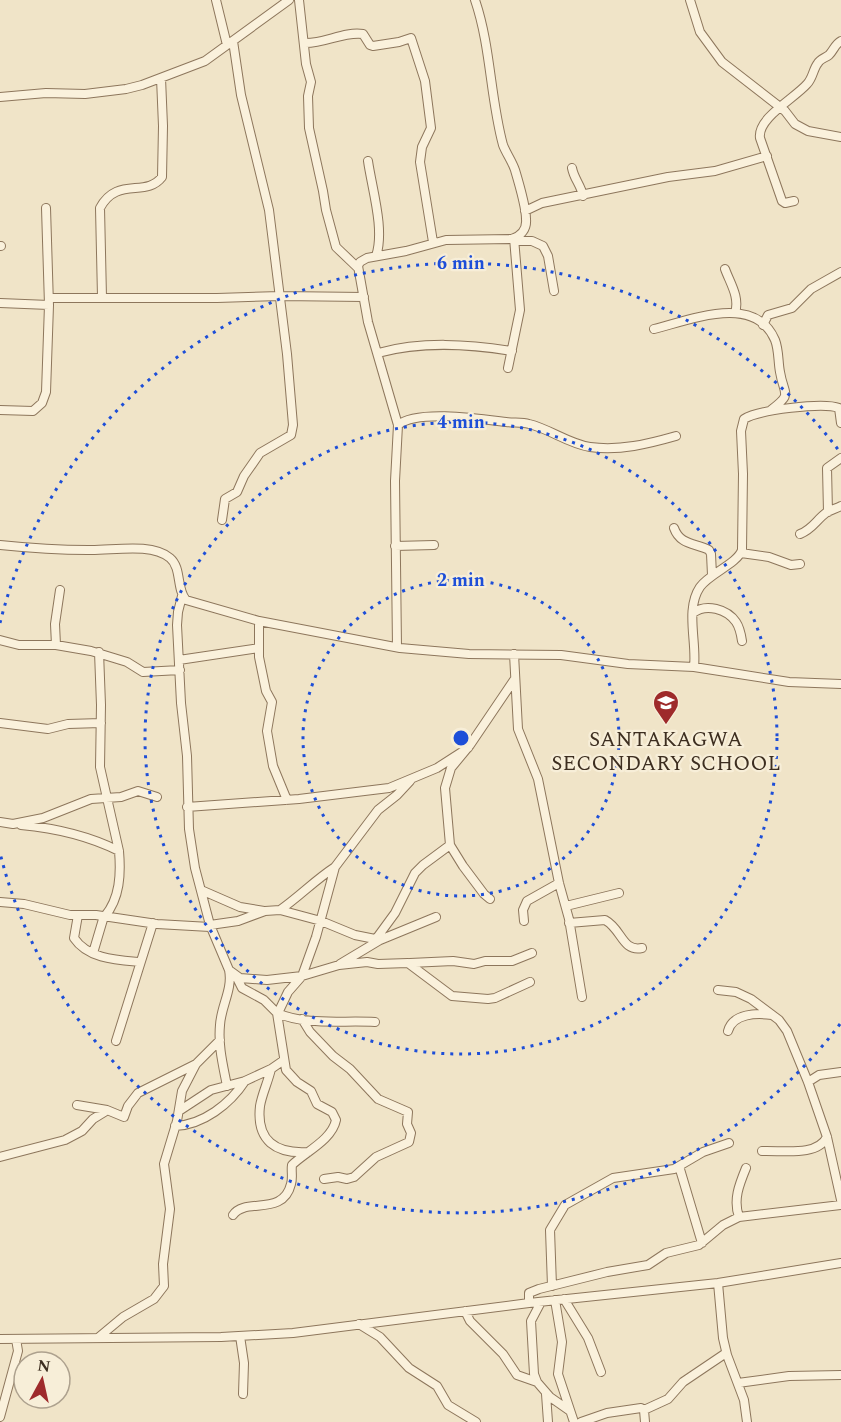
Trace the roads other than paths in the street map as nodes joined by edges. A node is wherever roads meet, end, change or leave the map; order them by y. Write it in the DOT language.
graph roads {
  1 [pos="216,0"];
  2 [pos="289,0"];
  3 [pos="299,0"];
  4 [pos="475,0"];
  5 [pos="690,0"];
  6 [pos="841,41"];
  7 [pos="230,43"];
  8 [pos="304,43"];
  9 [pos="161,78"];
  10 [pos="0,97"];
  11 [pos="781,108"];
  12 [pos="841,136"];
  13 [pos="767,156"];
  14 [pos="368,161"];
  15 [pos="572,168"];
  16 [pos="583,196"];
  17 [pos="794,201"];
  18 [pos="46,208"];
  19 [pos="525,211"];
  20 [pos="514,240"];
  21 [pos="433,242"];
  22 [pos="376,256"];
  23 [pos="358,268"];
  24 [pos="725,269"];
  25 [pos="841,272"];
  26 [pos="554,291"];
  27 [pos="280,296"];
  28 [pos="102,297"];
  29 [pos="364,297"];
  30 [pos="49,301"];
  31 [pos="0,303"];
  32 [pos="735,313"];
  33 [pos="763,325"];
  34 [pos="654,329"];
  35 [pos="512,351"];
  36 [pos="378,353"];
  37 [pos="508,368"];
  38 [pos="840,408"];
  39 [pos="0,410"];
  40 [pos="768,412"];
  41 [pos="841,423"];
  42 [pos="398,425"];
  43 [pos="676,436"];
  44 [pos="841,458"];
  45 [pos="841,506"];
  46 [pos="828,512"];
  47 [pos="222,520"];
  48 [pos="674,528"];
  49 [pos="800,534"];
  50 [pos="0,545"];
  51 [pos="434,545"];
  52 [pos="396,546"];
  53 [pos="741,553"];
  54 [pos="800,564"];
  55 [pos="712,575"];
  56 [pos="60,590"];
  57 [pos="182,596"];
  58 [pos="693,613"];
  59 [pos="258,621"];
  60 [pos="0,640"];
  61 [pos="742,641"];
  62 [pos="56,645"];
  63 [pos="397,647"];
  64 [pos="259,648"];
  65 [pos="99,652"];
  66 [pos="514,654"];
  67 [pos="179,660"];
  68 [pos="694,667"];
  69 [pos="180,670"];
  70 [pos="514,680"];
  71 [pos="841,684"];
  72 [pos="0,723"];
  73 [pos="101,723"];
  74 [pos="468,748"];
  75 [pos="412,779"];
  76 [pos="157,797"];
  77 [pos="106,798"];
  78 [pos="287,800"];
  79 [pos="187,807"];
  80 [pos="0,822"];
  81 [pos="13,824"];
  82 [pos="450,845"];
  83 [pos="119,851"];
  84 [pos="335,867"];
  85 [pos="559,883"];
  86 [pos="201,890"];
  87 [pos="619,893"];
  88 [pos="490,898"];
  89 [pos="0,902"];
  90 [pos="566,906"];
  91 [pos="280,910"];
  92 [pos="265,911"];
  93 [pos="78,915"];
  94 [pos="104,916"];
  95 [pos="436,917"];
  96 [pos="321,921"];
  97 [pos="524,921"];
  98 [pos="569,922"];
  99 [pos="153,923"];
  100 [pos="210,926"];
  101 [pos="378,939"];
  102 [pos="642,948"];
  103 [pos="93,953"];
  104 [pos="532,954"];
  105 [pos="140,962"];
  106 [pos="408,963"];
  107 [pos="339,965"];
  108 [pos="232,973"];
  109 [pos="302,976"];
  110 [pos="530,982"];
  111 [pos="718,990"];
  112 [pos="582,997"];
  113 [pos="278,1013"];
  114 [pos="772,1015"];
  115 [pos="302,1019"];
  116 [pos="375,1022"];
  117 [pos="728,1031"];
  118 [pos="220,1040"];
  119 [pos="116,1041"];
  120 [pos="284,1060"];
  121 [pos="196,1064"];
  122 [pos="271,1070"];
  123 [pos="841,1072"];
  124 [pos="244,1081"];
  125 [pos="808,1082"];
  126 [pos="227,1086"];
  127 [pos="77,1105"];
  128 [pos="107,1110"];
  129 [pos="179,1111"];
  130 [pos="175,1126"];
  131 [pos="827,1137"];
  132 [pos="729,1143"];
  133 [pos="762,1151"];
  134 [pos="308,1152"];
  135 [pos="0,1157"];
  136 [pos="679,1166"];
  137 [pos="746,1168"];
  138 [pos="324,1179"];
  139 [pos="841,1200"];
  140 [pos="841,1205"];
  141 [pos="232,1215"];
  142 [pos="739,1218"];
  143 [pos="702,1243"];
  144 [pos="841,1263"];
  145 [pos="718,1283"];
  146 [pos="552,1286"];
  147 [pos="560,1300"];
  148 [pos="541,1302"];
  149 [pos="529,1303"];
  150 [pos="465,1311"];
  151 [pos="359,1324"];
  152 [pos="240,1336"];
  153 [pos="99,1337"];
  154 [pos="0,1339"];
  155 [pos="16,1339"];
  156 [pos="726,1353"];
  157 [pos="601,1372"];
  158 [pos="841,1375"];
  159 [pos="537,1382"];
  160 [pos="738,1383"];
  161 [pos="546,1393"];
  162 [pos="243,1394"];
  163 [pos="644,1410"];
  164 [pos="570,1411"];
  165 [pos="0,1417"];
  166 [pos="476,1422"];
  167 [pos="548,1422"];
  168 [pos="574,1422"];
  169 [pos="581,1422"];
  170 [pos="645,1422"];
  171 [pos="747,1422"];
  1 -- 7 [label="street"];
  2 -- 7 [label="street"];
  3 -- 8 [label="street"];
  4 -- 19 [label="street"];
  5 -- 11 [label="street"];
  6 -- 11 [label="street"];
  7 -- 9 [label="street"];
  7 -- 27 [label="street"];
  8 -- 21 [label="street"];
  8 -- 23 [label="street"];
  9 -- 10 [label="street"];
  9 -- 28 [label="street"];
  11 -- 12 [label="street"];
  11 -- 13 [label="street"];
  13 -- 16 [label="street"];
  13 -- 17 [label="street"];
  14 -- 22 [label="street"];
  15 -- 16 [label="street"];
  16 -- 19 [label="street"];
  18 -- 30 [label="street"];
  19 -- 20 [label="street"];
  20 -- 21 [label="street"];
  20 -- 26 [label="street"];
  20 -- 35 [label="street"];
  21 -- 22 [label="street"];
  22 -- 23 [label="street"];
  23 -- 29 [label="street"];
  24 -- 32 [label="street"];
  25 -- 33 [label="street"];
  27 -- 28 [label="street"];
  27 -- 29 [label="street"];
  27 -- 47 [label="street"];
  28 -- 30 [label="street"];
  29 -- 36 [label="street"];
  30 -- 31 [label="street"];
  30 -- 39 [label="street"];
  32 -- 33 [label="street"];
  32 -- 34 [label="street"];
  33 -- 40 [label="street"];
  35 -- 36 [label="street"];
  35 -- 37 [label="street"];
  36 -- 42 [label="street"];
  38 -- 40 [label="street"];
  38 -- 41 [label="street"];
  40 -- 53 [label="street"];
  42 -- 43 [label="street"];
  42 -- 52 [label="street"];
  44 -- 46 [label="street"];
  45 -- 46 [label="street"];
  46 -- 49 [label="street"];
  48 -- 55 [label="street"];
  50 -- 57 [label="street"];
  51 -- 52 [label="street"];
  52 -- 63 [label="street"];
  53 -- 54 [label="street"];
  53 -- 55 [label="street"];
  55 -- 58 [label="street"];
  56 -- 62 [label="street"];
  57 -- 59 [label="street"];
  57 -- 67 [label="street"];
  58 -- 61 [label="street"];
  58 -- 68 [label="street"];
  59 -- 63 [label="street"];
  59 -- 64 [label="street"];
  60 -- 62 [label="street"];
  62 -- 65 [label="street"];
  63 -- 66 [label="street"];
  64 -- 67 [label="street"];
  64 -- 78 [label="street"];
  65 -- 69 [label="street"];
  65 -- 73 [label="street"];
  66 -- 68 [label="street"];
  66 -- 70 [label="street"];
  67 -- 69 [label="street"];
  68 -- 71 [label="street"];
  69 -- 79 [label="street"];
  70 -- 74 [label="street"];
  70 -- 85 [label="street"];
  72 -- 73 [label="street"];
  73 -- 77 [label="street"];
  74 -- 75 [label="street"];
  74 -- 82 [label="street"];
  75 -- 78 [label="street"];
  75 -- 84 [label="street"];
  76 -- 77 [label="street"];
  77 -- 81 [label="street"];
  77 -- 83 [label="street"];
  78 -- 79 [label="street"];
  79 -- 86 [label="street"];
  80 -- 81 [label="street"];
  81 -- 83 [label="street"];
  82 -- 88 [label="street"];
  82 -- 101 [label="street"];
  83 -- 94 [label="street"];
  84 -- 91 [label="street"];
  84 -- 96 [label="street"];
  85 -- 90 [label="street"];
  85 -- 97 [label="street"];
  86 -- 92 [label="street"];
  86 -- 100 [label="street"];
  87 -- 90 [label="street"];
  89 -- 93 [label="street"];
  90 -- 98 [label="street"];
  91 -- 92 [label="street"];
  91 -- 96 [label="street"];
  92 -- 100 [label="street"];
  93 -- 94 [label="street"];
  93 -- 103 [label="street"];
  94 -- 99 [label="street"];
  94 -- 103 [label="street"];
  95 -- 101 [label="street"];
  96 -- 101 [label="street"];
  96 -- 109 [label="street"];
  98 -- 102 [label="street"];
  98 -- 112 [label="street"];
  99 -- 100 [label="street"];
  99 -- 105 [label="street"];
  100 -- 108 [label="street"];
  101 -- 107 [label="street"];
  103 -- 105 [label="street"];
  104 -- 106 [label="street"];
  105 -- 119 [label="street"];
  106 -- 107 [label="street"];
  106 -- 110 [label="street"];
  107 -- 109 [label="street"];
  108 -- 109 [label="street"];
  108 -- 113 [label="street"];
  108 -- 118 [label="street"];
  109 -- 113 [label="street"];
  111 -- 114 [label="street"];
  113 -- 115 [label="street"];
  113 -- 120 [label="street"];
  114 -- 117 [label="street"];
  114 -- 125 [label="street"];
  115 -- 116 [label="street"];
  115 -- 138 [label="street"];
  118 -- 121 [label="street"];
  118 -- 126 [label="street"];
  120 -- 122 [label="street"];
  120 -- 134 [label="street"];
  121 -- 128 [label="street"];
  121 -- 129 [label="street"];
  122 -- 124 [label="street"];
  122 -- 134 [label="street"];
  123 -- 125 [label="street"];
  124 -- 126 [label="street"];
  124 -- 130 [label="street"];
  125 -- 131 [label="street"];
  126 -- 129 [label="street"];
  127 -- 128 [label="street"];
  128 -- 135 [label="street"];
  129 -- 130 [label="street"];
  130 -- 153 [label="street"];
  131 -- 133 [label="street"];
  131 -- 139 [label="street"];
  132 -- 136 [label="street"];
  134 -- 141 [label="street"];
  136 -- 143 [label="street"];
  136 -- 146 [label="street"];
  137 -- 142 [label="street"];
  140 -- 142 [label="street"];
  142 -- 143 [label="street"];
  143 -- 146 [label="street"];
  144 -- 145 [label="street"];
  145 -- 147 [label="street"];
  145 -- 156 [label="street"];
  146 -- 149 [label="street"];
  147 -- 148 [label="street"];
  147 -- 157 [label="street"];
  147 -- 164 [label="street"];
  148 -- 149 [label="street"];
  148 -- 159 [label="street"];
  149 -- 150 [label="street"];
  150 -- 151 [label="street"];
  150 -- 159 [label="street"];
  151 -- 152 [label="street"];
  151 -- 166 [label="street"];
  152 -- 153 [label="street"];
  152 -- 162 [label="street"];
  153 -- 155 [label="street"];
  154 -- 155 [label="street"];
  155 -- 165 [label="street"];
  156 -- 160 [label="street"];
  156 -- 163 [label="street"];
  158 -- 160 [label="street"];
  159 -- 161 [label="street"];
  160 -- 171 [label="street"];
  161 -- 164 [label="street"];
  161 -- 167 [label="street"];
  163 -- 169 [label="street"];
  163 -- 170 [label="street"];
  164 -- 168 [label="street"];
}
